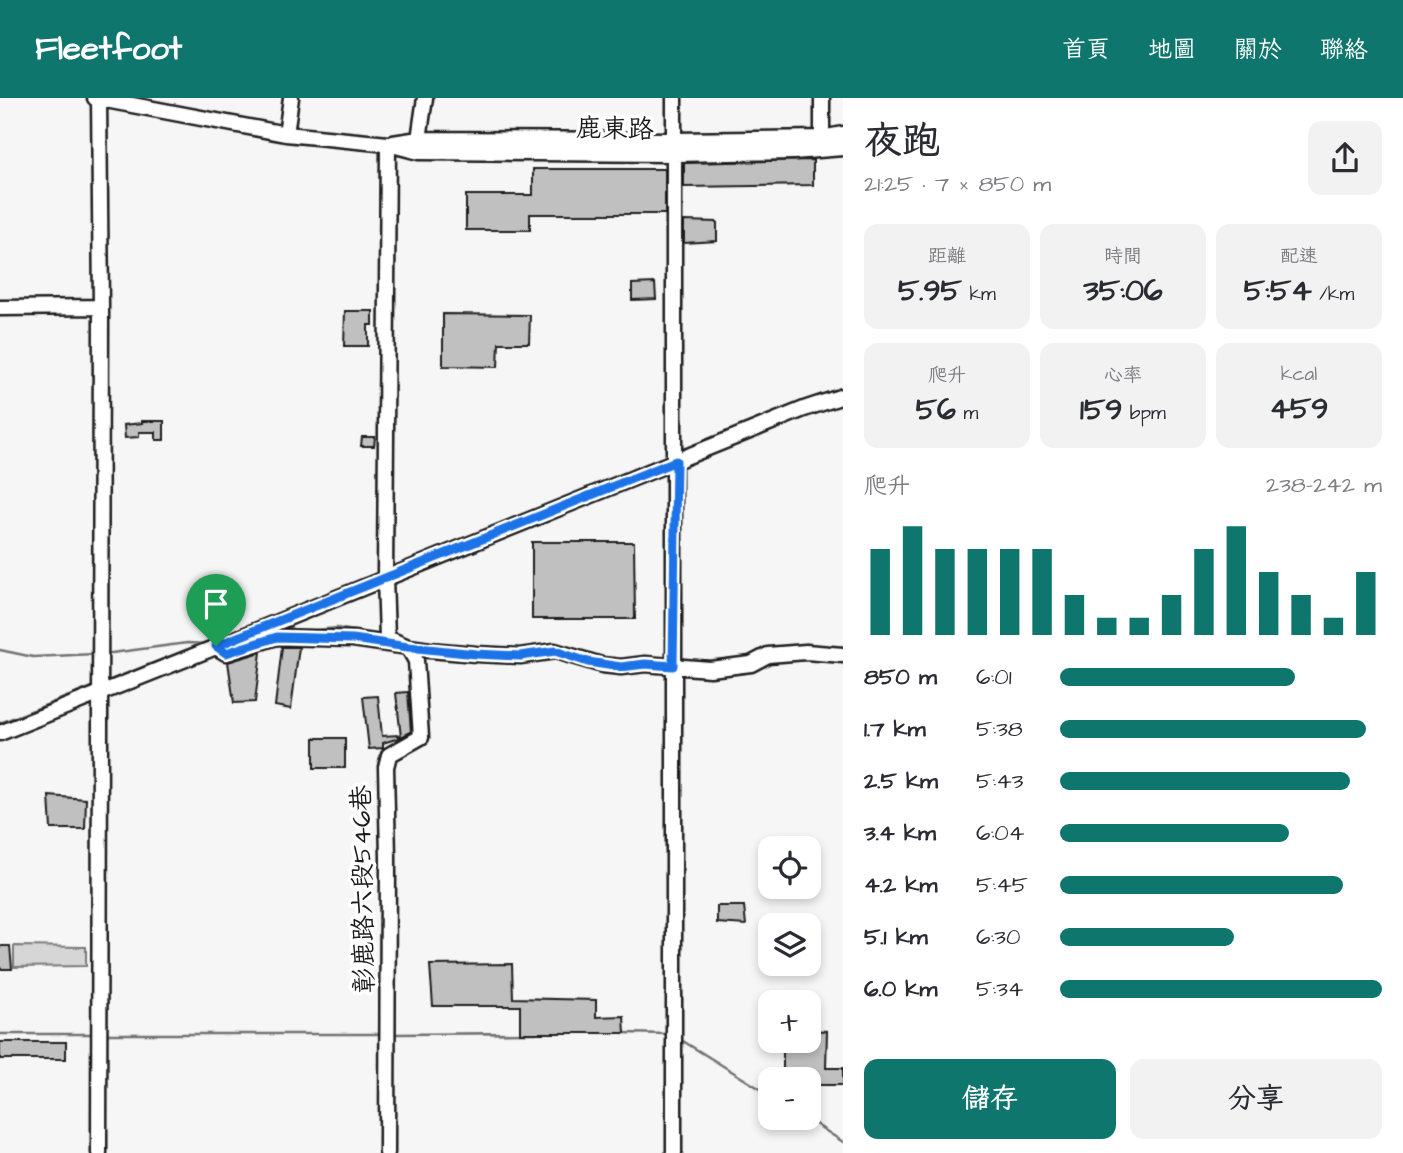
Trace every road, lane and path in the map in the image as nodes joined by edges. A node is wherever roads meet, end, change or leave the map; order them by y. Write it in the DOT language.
graph roads {
  1 [pos="97,98"];
  2 [pos="290,98"];
  3 [pos="425,98"];
  4 [pos="674,98"];
  5 [pos="822,98"];
  6 [pos="286,134"];
  7 [pos="843,134"];
  8 [pos="822,138"];
  9 [pos="419,139"];
  10 [pos="388,144"];
  11 [pos="674,147"];
  12 [pos="843,148"];
  13 [pos="101,307"];
  14 [pos="0,308"];
  15 [pos="843,396"];
  16 [pos="676,461"];
  17 [pos="385,578"];
  18 [pos="216,646"];
  19 [pos="408,647"];
  20 [pos="843,655"];
  21 [pos="673,666"];
  22 [pos="100,693"];
  23 [pos="0,733"];
  24 [pos="99,1153"];
  25 [pos="387,1153"];
  26 [pos="674,1153"];
  1 -- 6 [label="street, 鹿東路"];
  1 -- 13 [label="street"];
  2 -- 6 [label="street"];
  3 -- 9 [label="street"];
  4 -- 11 [label="street"];
  5 -- 8 [label="street"];
  6 -- 10 [label="street, 鹿東路"];
  7 -- 8 [label="street, 鹿東路"];
  8 -- 11 [label="street, 鹿東路"];
  9 -- 10 [label="street, 鹿東路"];
  9 -- 11 [label="street, 鹿東路"];
  10 -- 11 [label="street, 鹿東路"];
  10 -- 17 [label="street"];
  11 -- 12 [label="street, 鹿東路"];
  11 -- 16 [label="street"];
  13 -- 14 [label="street"];
  13 -- 22 [label="street"];
  15 -- 16 [label="street"];
  16 -- 17 [label="street"];
  16 -- 21 [label="street"];
  17 -- 18 [label="street"];
  17 -- 19 [label="street"];
  18 -- 19 [label="street"];
  18 -- 22 [label="street"];
  19 -- 21 [label="street"];
  19 -- 25 [label="street, 彰鹿路六段546巷"];
  20 -- 21 [label="street"];
  21 -- 26 [label="street"];
  22 -- 23 [label="street"];
  22 -- 24 [label="street"];
}
